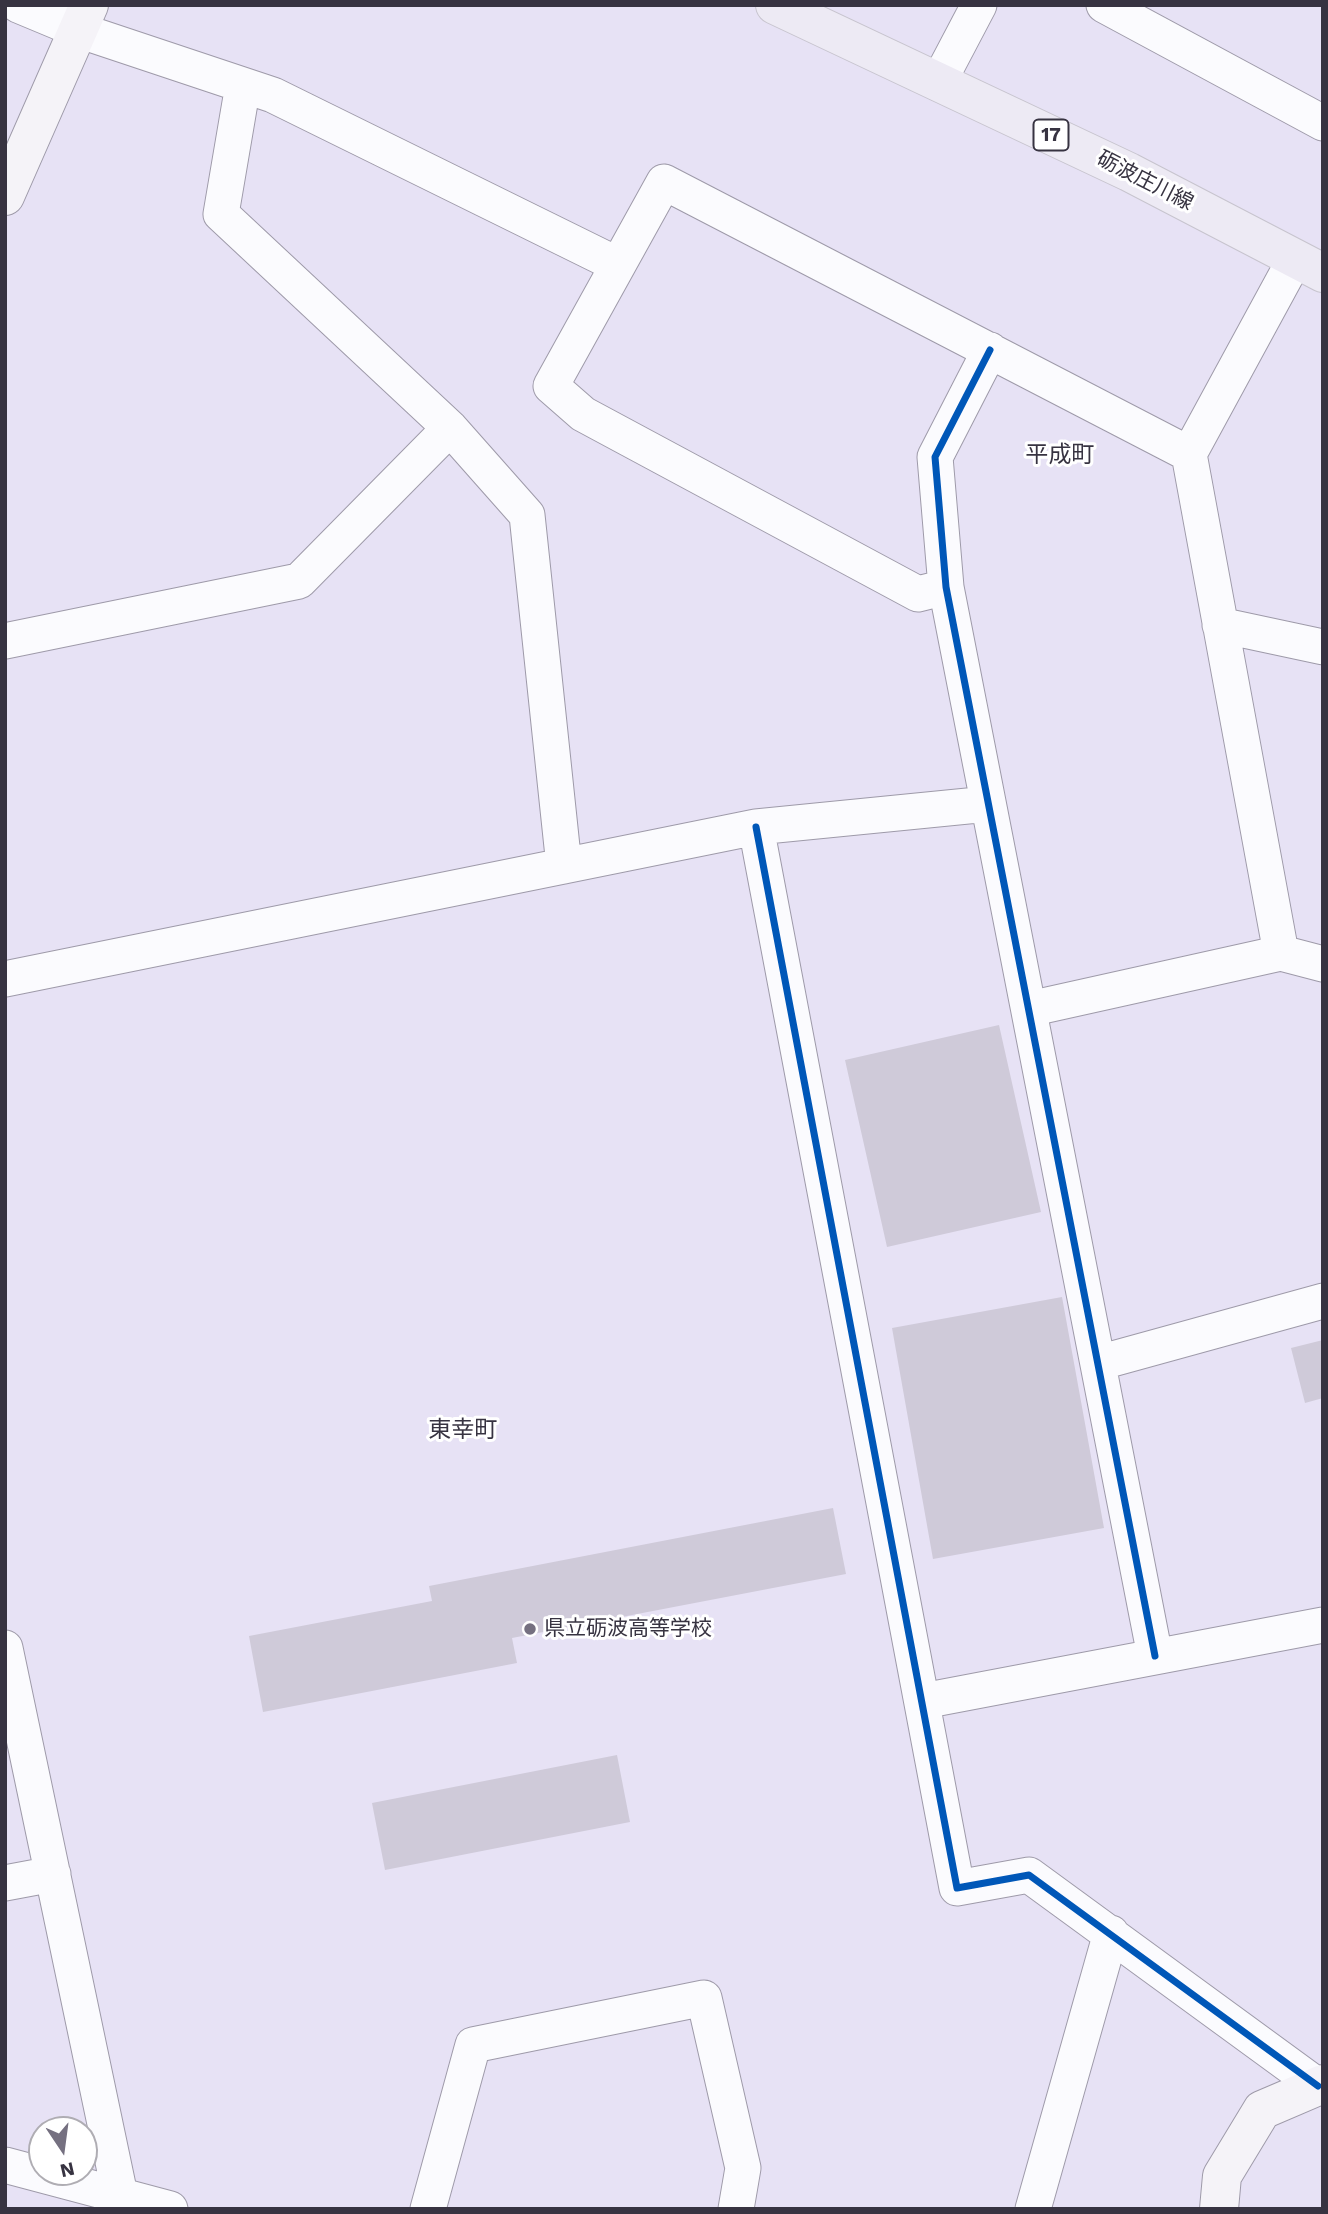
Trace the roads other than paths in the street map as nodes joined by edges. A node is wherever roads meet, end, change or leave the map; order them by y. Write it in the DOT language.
graph roads {
  1 [pos="18,5"];
  2 [pos="775,5"];
  3 [pos="979,5"];
  4 [pos="1104,5"];
  5 [pos="84,18"];
  6 [pos="939,83"];
  7 [pos="243,85"];
  8 [pos="1323,123"];
  9 [pos="5,197"];
  10 [pos="618,265"];
  11 [pos="1309,266"];
  12 [pos="990,351"];
  13 [pos="450,428"];
  14 [pos="1189,454"];
  15 [pos="946,587"];
  16 [pos="1220,625"];
  17 [pos="5,641"];
  18 [pos="1323,647"];
  19 [pos="988,804"];
  20 [pos="756,827"];
  21 [pos="564,866"];
  22 [pos="1281,953"];
  23 [pos="1323,964"];
  24 [pos="5,979"];
  25 [pos="1029,1009"];
  26 [pos="1323,1301"];
  27 [pos="1098,1363"];
  28 [pos="1323,1625"];
  29 [pos="5,1648"];
  30 [pos="1155,1657"];
  31 [pos="923,1701"];
  32 [pos="14,1737"];
  33 [pos="52,1874"];
  34 [pos="5,1883"];
  35 [pos="1111,1933"];
  36 [pos="1321,2085"];
  37 [pos="5,2165"];
  38 [pos="120,2195"];
  39 [pos="170,2209"];
  40 [pos="428,2209"];
  41 [pos="736,2209"];
  42 [pos="1033,2209"];
  43 [pos="1219,2209"];
  1 -- 5 [label="street"];
  2 -- 6 [label="main road, 砺波庄川線 / 17"];
  3 -- 6 [label="street"];
  4 -- 8 [label="street"];
  5 -- 7 [label="street"];
  5 -- 9 [label="street"];
  6 -- 11 [label="main road, 砺波庄川線 / 17"];
  7 -- 10 [label="street"];
  7 -- 13 [label="street"];
  10 -- 12 [label="street"];
  10 -- 15 [label="street"];
  11 -- 14 [label="street"];
  12 -- 14 [label="street"];
  12 -- 15 [label="street"];
  13 -- 17 [label="street"];
  13 -- 21 [label="street"];
  14 -- 16 [label="street"];
  15 -- 19 [label="street"];
  16 -- 18 [label="street"];
  16 -- 22 [label="street"];
  19 -- 20 [label="street"];
  19 -- 25 [label="street"];
  20 -- 21 [label="street"];
  20 -- 31 [label="street"];
  21 -- 24 [label="street"];
  22 -- 23 [label="street"];
  22 -- 25 [label="street"];
  25 -- 27 [label="street"];
  26 -- 27 [label="street"];
  27 -- 30 [label="street"];
  28 -- 30 [label="street"];
  29 -- 32 [label="street"];
  30 -- 31 [label="street"];
  31 -- 35 [label="street"];
  32 -- 33 [label="street"];
  33 -- 34 [label="street"];
  33 -- 38 [label="street"];
  35 -- 36 [label="street"];
  35 -- 42 [label="street"];
  36 -- 43 [label="street"];
  37 -- 38 [label="street"];
  38 -- 39 [label="street"];
  40 -- 41 [label="street"];
}
